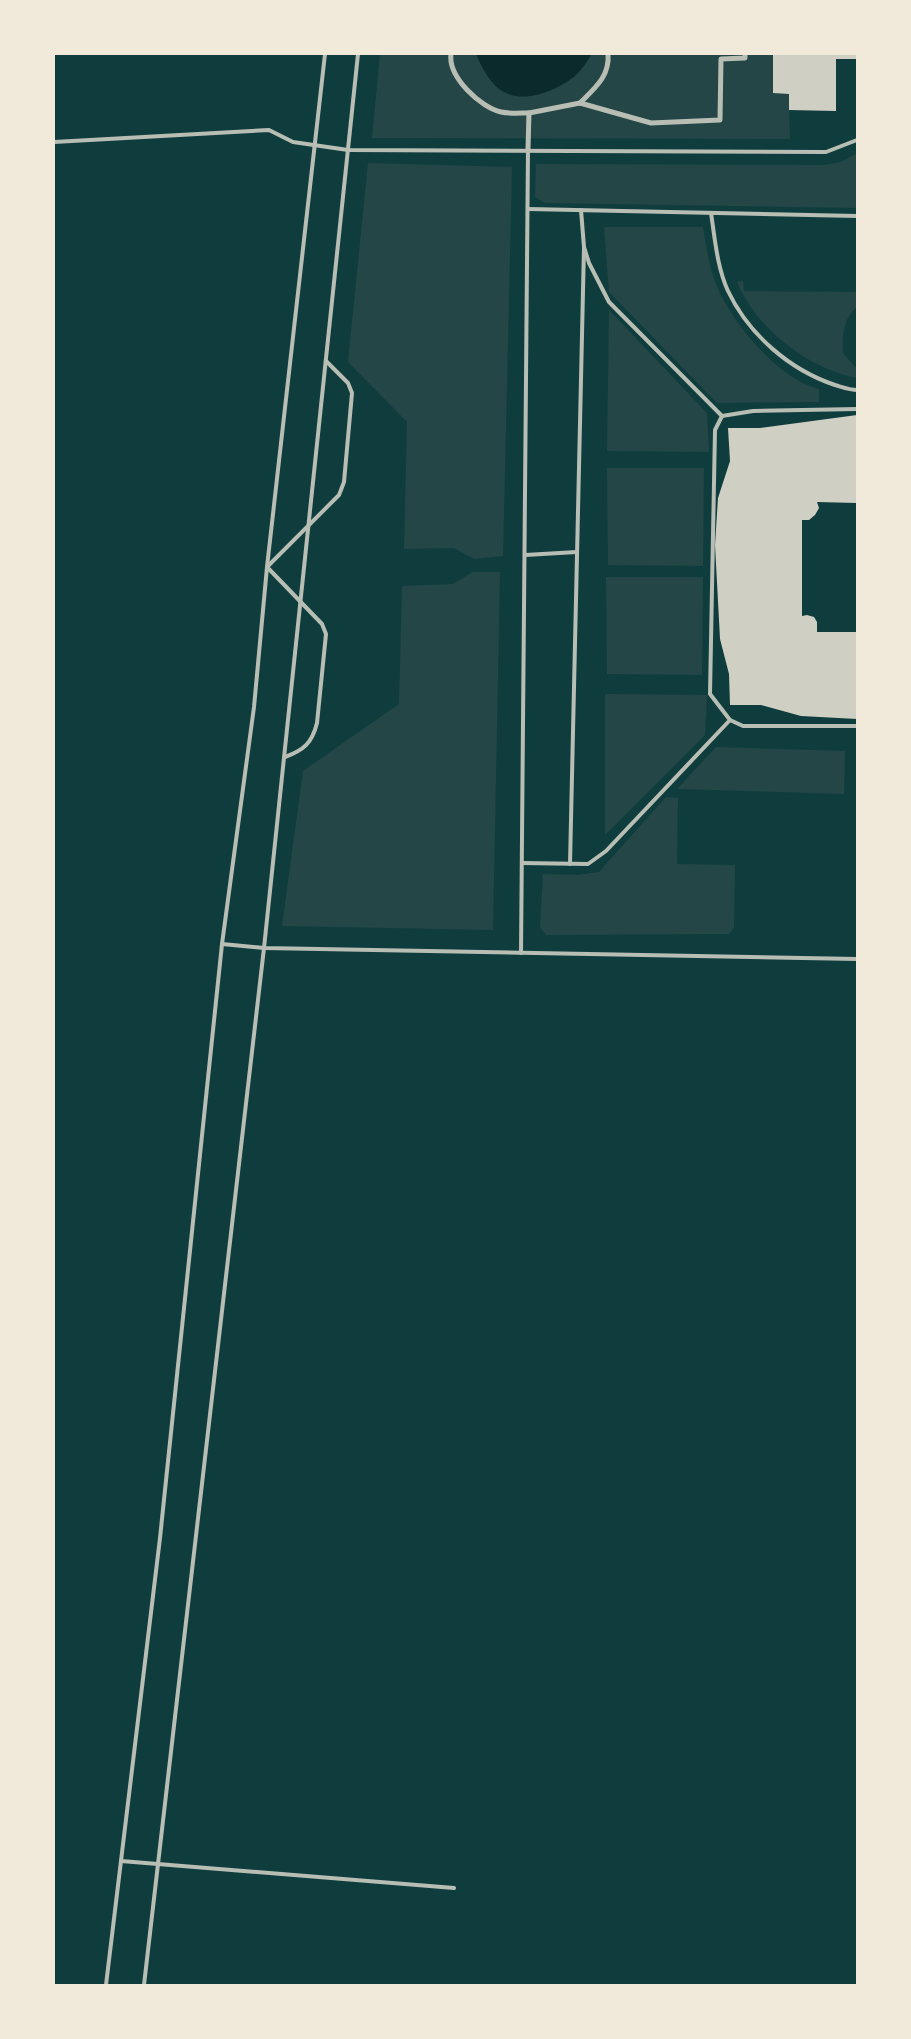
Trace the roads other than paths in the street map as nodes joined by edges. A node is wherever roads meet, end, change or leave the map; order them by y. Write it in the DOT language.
graph roads {
  1 [pos="325,54"];
  2 [pos="358,54"];
  3 [pos="451,54"];
  4 [pos="608,54"];
  5 [pos="746,54"];
  6 [pos="580,103"];
  7 [pos="528,113"];
  8 [pos="857,140"];
  9 [pos="54,142"];
  10 [pos="314,147"];
  11 [pos="528,149"];
  12 [pos="348,150"];
  13 [pos="528,209"];
  14 [pos="581,210"];
  15 [pos="711,213"];
  16 [pos="857,216"];
  17 [pos="584,248"];
  18 [pos="326,361"];
  19 [pos="857,390"];
  20 [pos="857,409"];
  21 [pos="722,416"];
  22 [pos="309,525"];
  23 [pos="577,552"];
  24 [pos="525,555"];
  25 [pos="267,568"];
  26 [pos="301,603"];
  27 [pos="730,720"];
  28 [pos="857,726"];
  29 [pos="285,757"];
  30 [pos="522,863"];
  31 [pos="570,864"];
  32 [pos="222,944"];
  33 [pos="264,948"];
  34 [pos="520,953"];
  35 [pos="857,959"];
  36 [pos="121,1861"];
  37 [pos="158,1865"];
  38 [pos="454,1888"];
  39 [pos="106,1985"];
  40 [pos="144,1985"];
  1 -- 10 [label="lane"];
  2 -- 12 [label="lane"];
  3 -- 7 [label="street"];
  4 -- 6 [label="street"];
  5 -- 6 [label="street"];
  6 -- 7 [label="street"];
  7 -- 11 [label="street"];
  8 -- 11 [label="lane"];
  9 -- 10 [label="lane"];
  10 -- 12 [label="lane"];
  10 -- 25 [label="lane"];
  11 -- 12 [label="lane"];
  11 -- 13 [label="lane"];
  12 -- 18 [label="lane"];
  13 -- 14 [label="lane"];
  13 -- 24 [label="lane"];
  14 -- 15 [label="lane"];
  14 -- 17 [label="lane"];
  15 -- 16 [label="lane"];
  15 -- 19 [label="lane"];
  17 -- 21 [label="lane"];
  17 -- 23 [label="lane"];
  18 -- 22 [label="lane"];
  18 -- 22 [label="lane"];
  20 -- 21 [label="lane"];
  21 -- 27 [label="lane"];
  22 -- 25 [label="lane"];
  22 -- 26 [label="lane"];
  23 -- 24 [label="lane"];
  23 -- 31 [label="lane"];
  24 -- 30 [label="lane"];
  25 -- 26 [label="lane"];
  25 -- 32 [label="lane"];
  26 -- 29 [label="lane"];
  26 -- 29 [label="lane"];
  27 -- 28 [label="lane"];
  27 -- 31 [label="lane"];
  29 -- 33 [label="lane"];
  30 -- 31 [label="lane"];
  30 -- 34 [label="lane"];
  32 -- 33 [label="lane"];
  32 -- 36 [label="lane"];
  33 -- 34 [label="lane"];
  33 -- 37 [label="lane"];
  34 -- 35 [label="lane"];
  36 -- 37 [label="lane"];
  36 -- 39 [label="lane"];
  37 -- 38 [label="lane"];
  37 -- 40 [label="lane"];
}
